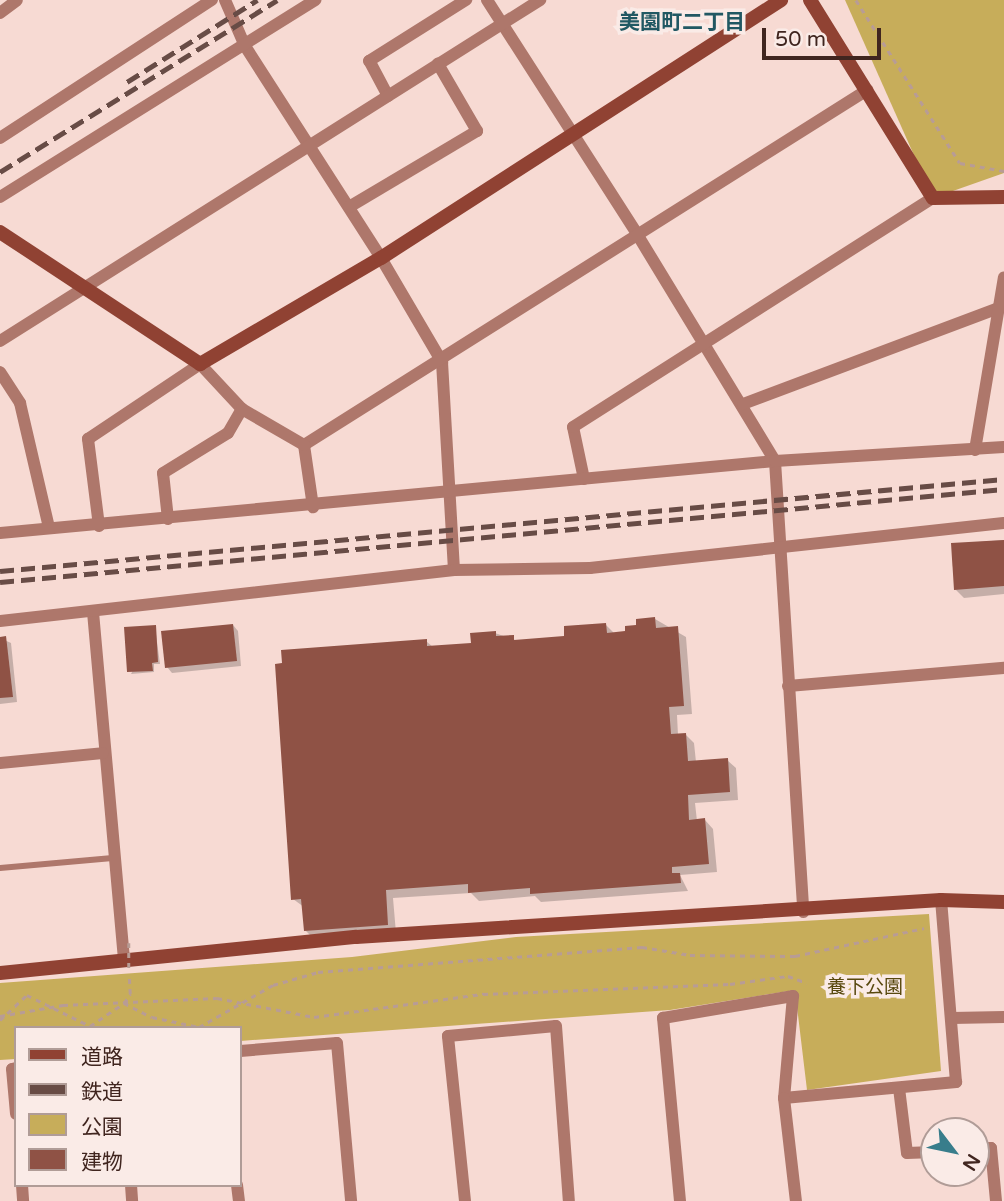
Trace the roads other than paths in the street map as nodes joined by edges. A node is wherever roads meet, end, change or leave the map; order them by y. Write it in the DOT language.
graph roads {
  1 [pos="17,0"];
  2 [pos="212,0"];
  3 [pos="225,0"];
  4 [pos="315,0"];
  5 [pos="466,0"];
  6 [pos="487,0"];
  7 [pos="540,0"];
  8 [pos="781,0"];
  9 [pos="810,0"];
  10 [pos="0,13"];
  11 [pos="503,23"];
  12 [pos="245,46"];
  13 [pos="438,64"];
  14 [pos="867,90"];
  15 [pos="388,96"];
  16 [pos="573,132"];
  17 [pos="0,138"];
  18 [pos="308,146"];
  19 [pos="0,197"];
  20 [pos="1004,197"];
  21 [pos="933,198"];
  22 [pos="349,207"];
  23 [pos="0,232"];
  24 [pos="637,234"];
  25 [pos="381,258"];
  26 [pos="1004,277"];
  27 [pos="85,288"];
  28 [pos="998,308"];
  29 [pos="0,341"];
  30 [pos="704,342"];
  31 [pos="442,362"];
  32 [pos="200,364"];
  33 [pos="0,372"];
  34 [pos="743,404"];
  35 [pos="243,409"];
  36 [pos="304,445"];
  37 [pos="1004,447"];
  38 [pos="975,450"];
  39 [pos="775,461"];
  40 [pos="584,480"];
  41 [pos="452,493"];
  42 [pos="313,507"];
  43 [pos="168,519"];
  44 [pos="1004,523"];
  45 [pos="99,526"];
  46 [pos="49,528"];
  47 [pos="0,533"];
  48 [pos="778,549"];
  49 [pos="454,570"];
  50 [pos="93,612"];
  51 [pos="0,621"];
  52 [pos="1004,668"];
  53 [pos="788,686"];
  54 [pos="103,753"];
  55 [pos="0,763"];
  56 [pos="113,858"];
  57 [pos="0,868"];
  58 [pos="941,900"];
  59 [pos="1004,902"];
  60 [pos="803,912"];
  61 [pos="126,965"];
  62 [pos="0,973"];
  63 [pos="1004,1017"];
  64 [pos="952,1018"];
  65 [pos="242,1052"];
  66 [pos="14,1068"];
  67 [pos="899,1088"];
  68 [pos="14,1092"];
  69 [pos="784,1098"];
  70 [pos="990,1148"];
  71 [pos="920,1153"];
  72 [pos="351,1201"];
  73 [pos="465,1201"];
  74 [pos="569,1201"];
  75 [pos="680,1201"];
  76 [pos="796,1201"];
  77 [pos="996,1201"];
  1 -- 10 [label="street"];
  2 -- 17 [label="street"];
  3 -- 12 [label="street"];
  4 -- 12 [label="street"];
  5 -- 15 [label="street"];
  6 -- 11 [label="street"];
  7 -- 11 [label="street"];
  8 -- 16 [label="street"];
  9 -- 14 [label="street"];
  11 -- 13 [label="street"];
  11 -- 16 [label="street"];
  12 -- 18 [label="street"];
  12 -- 19 [label="street"];
  13 -- 15 [label="street"];
  13 -- 22 [label="street"];
  14 -- 21 [label="street"];
  14 -- 24 [label="street"];
  15 -- 18 [label="street"];
  16 -- 24 [label="street"];
  16 -- 25 [label="street"];
  18 -- 22 [label="street"];
  18 -- 27 [label="street"];
  20 -- 21 [label="street"];
  21 -- 30 [label="street"];
  22 -- 25 [label="street"];
  23 -- 27 [label="street"];
  24 -- 30 [label="street"];
  24 -- 31 [label="street"];
  25 -- 31 [label="street"];
  25 -- 32 [label="street"];
  26 -- 28 [label="street"];
  27 -- 29 [label="street"];
  27 -- 32 [label="street"];
  28 -- 34 [label="street"];
  28 -- 38 [label="street"];
  30 -- 34 [label="street"];
  30 -- 40 [label="street"];
  31 -- 36 [label="street"];
  31 -- 41 [label="street"];
  32 -- 35 [label="street"];
  32 -- 45 [label="street"];
  33 -- 46 [label="street"];
  34 -- 39 [label="street"];
  35 -- 36 [label="street"];
  35 -- 43 [label="street"];
  36 -- 42 [label="street"];
  37 -- 38 [label="street"];
  38 -- 39 [label="street"];
  39 -- 40 [label="street"];
  39 -- 48 [label="street"];
  40 -- 41 [label="street"];
  41 -- 42 [label="street"];
  41 -- 49 [label="street"];
  42 -- 43 [label="street"];
  43 -- 45 [label="street"];
  44 -- 48 [label="street"];
  45 -- 46 [label="street"];
  46 -- 47 [label="street"];
  48 -- 49 [label="street"];
  48 -- 53 [label="street"];
  49 -- 50 [label="street"];
  50 -- 51 [label="street"];
  50 -- 54 [label="street"];
  52 -- 53 [label="street"];
  53 -- 60 [label="street"];
  54 -- 55 [label="street"];
  54 -- 56 [label="street"];
  56 -- 57 [label="lane"];
  56 -- 61 [label="street"];
  58 -- 59 [label="street"];
  58 -- 60 [label="street"];
  58 -- 64 [label="street"];
  60 -- 61 [label="street"];
  61 -- 62 [label="street"];
  63 -- 64 [label="street"];
  64 -- 67 [label="street"];
  65 -- 72 [label="street"];
  66 -- 68 [label="street"];
  67 -- 69 [label="street"];
  67 -- 71 [label="street"];
  69 -- 75 [label="street"];
  69 -- 76 [label="street"];
  70 -- 77 [label="street"];
  73 -- 74 [label="street"];
}
